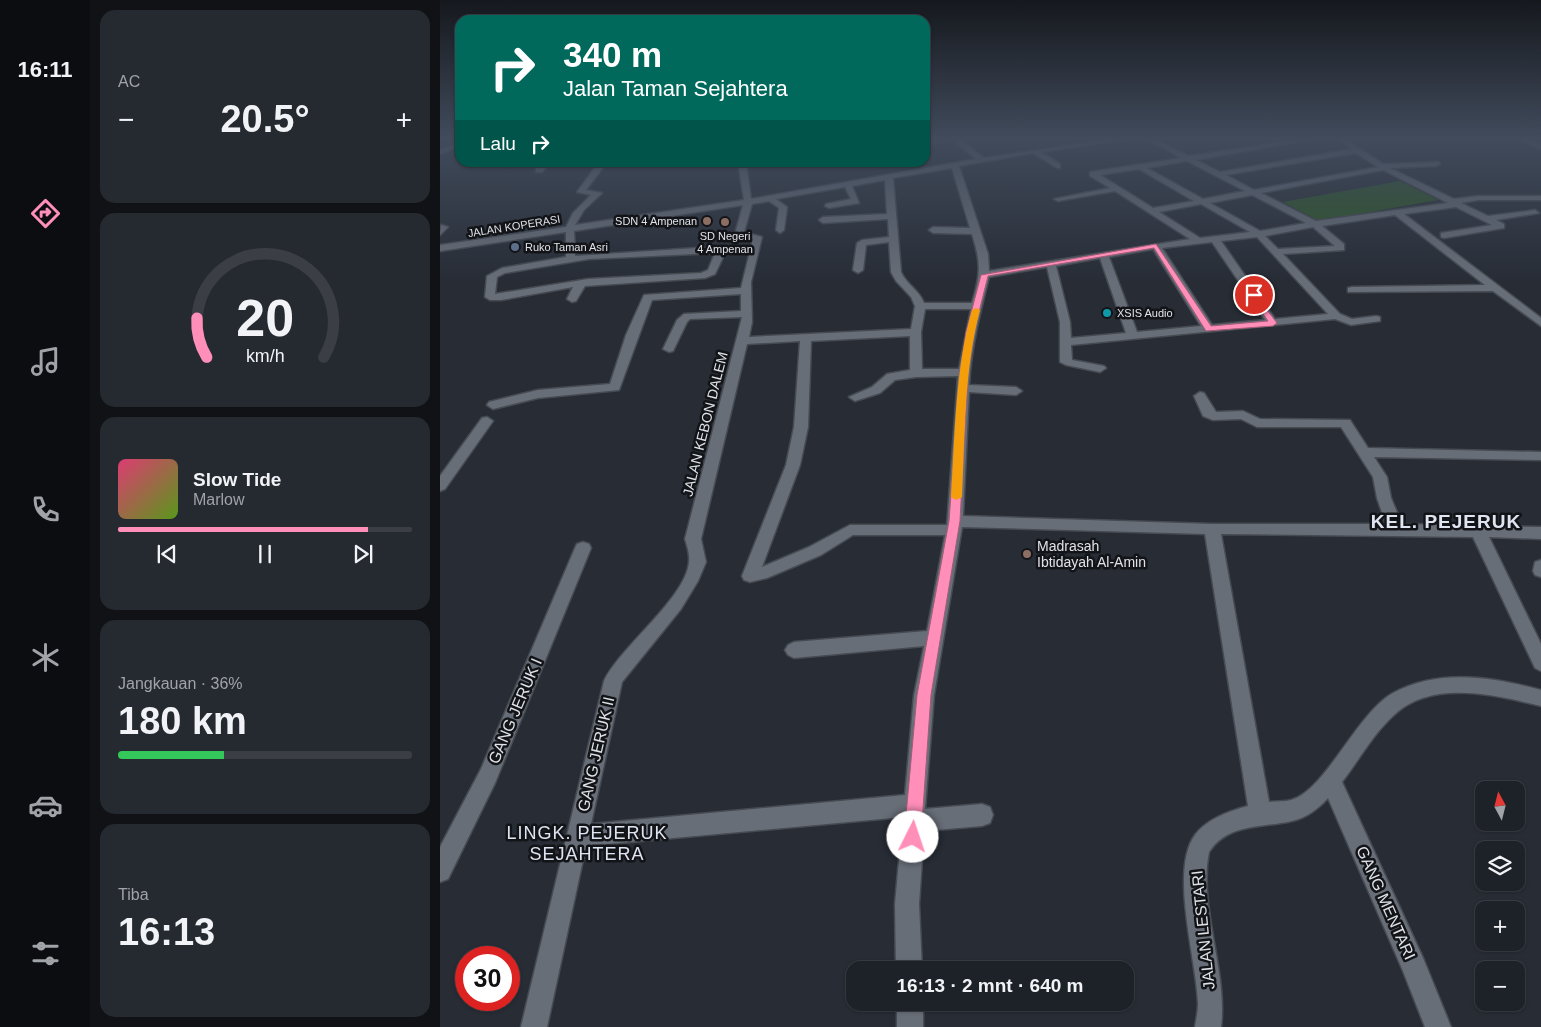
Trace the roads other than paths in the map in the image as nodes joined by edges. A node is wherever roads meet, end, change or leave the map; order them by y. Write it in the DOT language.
graph roads {
  1 [pos="585,187"];
  2 [pos="744,187"];
  3 [pos="836,187"];
  4 [pos="849,187"];
  5 [pos="889,187"];
  6 [pos="962,187"];
  7 [pos="1113,187"];
  8 [pos="1176,187"];
  9 [pos="1245,187"];
  10 [pos="1275,187"];
  11 [pos="1422,187"];
  12 [pos="1116,189"];
  13 [pos="1253,191"];
  14 [pos="770,198"];
  15 [pos="1541,198"];
  16 [pos="1058,199"];
  17 [pos="1201,201"];
  18 [pos="748,202"];
  19 [pos="1454,203"];
  20 [pos="829,206"];
  21 [pos="1151,211"];
  22 [pos="1396,212"];
  23 [pos="1535,213"];
  24 [pos="891,216"];
  25 [pos="1488,219"];
  26 [pos="823,220"];
  27 [pos="1315,224"];
  28 [pos="569,229"];
  29 [pos="780,230"];
  30 [pos="933,230"];
  31 [pos="976,230"];
  32 [pos="1259,234"];
  33 [pos="1444,235"];
  34 [pos="892,239"];
  35 [pos="1215,239"];
  36 [pos="1198,240"];
  37 [pos="1156,246"];
  38 [pos="440,248"];
  39 [pos="1277,252"];
  40 [pos="1104,255"];
  41 [pos="571,259"];
  42 [pos="1051,263"];
  43 [pos="858,270"];
  44 [pos="985,275"];
  45 [pos="581,283"];
  46 [pos="1496,288"];
  47 [pos="1352,290"];
  48 [pos="746,291"];
  49 [pos="572,299"];
  50 [pos="920,306"];
  51 [pos="977,306"];
  52 [pos="747,314"];
  53 [pos="1336,316"];
  54 [pos="1376,319"];
  55 [pos="1273,323"];
  56 [pos="1541,323"];
  57 [pos="1209,329"];
  58 [pos="916,332"];
  59 [pos="1133,336"];
  60 [pos="806,338"];
  61 [pos="742,341"];
  62 [pos="1066,342"];
  63 [pos="669,349"];
  64 [pos="1100,368"];
  65 [pos="964,372"];
  66 [pos="916,373"];
  67 [pos="963,388"];
  68 [pos="1016,392"];
  69 [pos="1200,396"];
  70 [pos="855,397"];
  71 [pos="493,405"];
  72 [pos="486,421"];
  73 [pos="1365,452"];
  74 [pos="1541,456"];
  75 [pos="440,486"];
  76 [pos="954,526"];
  77 [pos="1212,529"];
  78 [pos="1396,529"];
  79 [pos="1479,532"];
  80 [pos="1541,533"];
  81 [pos="583,548"];
  82 [pos="697,564"];
  83 [pos="1541,566"];
  84 [pos="1541,571"];
  85 [pos="934,638"];
  86 [pos="794,650"];
  87 [pos="1541,663"];
  88 [pos="1541,698"];
  89 [pos="1331,780"];
  90 [pos="915,813"];
  91 [pos="1260,814"];
  92 [pos="982,815"];
  93 [pos="577,836"];
  94 [pos="440,871"];
  95 [pos="909,961"];
  96 [pos="910,1011"];
  97 [pos="534,1027"];
  98 [pos="910,1027"];
  99 [pos="1208,1027"];
  100 [pos="1438,1027"];
  1 -- 28 [label="street"];
  2 -- 18 [label="street"];
  3 -- 14 [label="street, JALAN KOPERASI"];
  4 -- 20 [label="street"];
  5 -- 24 [label="street"];
  6 -- 31 [label="street"];
  7 -- 12 [label="street"];
  8 -- 17 [label="street"];
  9 -- 13 [label="street"];
  10 -- 13 [label="street"];
  11 -- 19 [label="street"];
  12 -- 16 [label="street"];
  12 -- 21 [label="street"];
  13 -- 17 [label="street"];
  13 -- 27 [label="street"];
  14 -- 18 [label="street, JALAN KOPERASI"];
  14 -- 29 [label="street"];
  15 -- 19 [label="street"];
  17 -- 21 [label="street"];
  17 -- 32 [label="street"];
  18 -- 28 [label="street, JALAN KOPERASI"];
  18 -- 48 [label="street, JALAN KEBON DALEM"];
  19 -- 22 [label="street"];
  19 -- 25 [label="street"];
  21 -- 36 [label="street"];
  22 -- 27 [label="street"];
  22 -- 46 [label="street"];
  23 -- 25 [label="street"];
  24 -- 26 [label="street"];
  24 -- 34 [label="street"];
  25 -- 33 [label="street"];
  27 -- 32 [label="street"];
  27 -- 39 [label="street"];
  28 -- 38 [label="street, JALAN KOPERASI"];
  28 -- 41 [label="street"];
  30 -- 31 [label="street"];
  31 -- 44 [label="street"];
  32 -- 35 [label="street"];
  32 -- 39 [label="street"];
  34 -- 43 [label="street"];
  34 -- 50 [label="street"];
  35 -- 36 [label="street"];
  35 -- 55 [label="street"];
  36 -- 37 [label="street"];
  37 -- 40 [label="street"];
  37 -- 57 [label="street"];
  39 -- 53 [label="street"];
  40 -- 42 [label="street"];
  40 -- 59 [label="street"];
  41 -- 45 [label="street"];
  41 -- 45 [label="street"];
  42 -- 44 [label="street"];
  42 -- 62 [label="street"];
  44 -- 51 [label="street"];
  45 -- 49 [label="street"];
  46 -- 47 [label="street"];
  46 -- 56 [label="street"];
  48 -- 52 [label="street, JALAN KEBON DALEM"];
  48 -- 71 [label="street"];
  50 -- 51 [label="street"];
  50 -- 58 [label="street"];
  51 -- 65 [label="street"];
  52 -- 61 [label="street, JALAN KEBON DALEM"];
  52 -- 63 [label="street"];
  53 -- 54 [label="street"];
  53 -- 55 [label="street"];
  55 -- 57 [label="street"];
  57 -- 59 [label="street"];
  58 -- 60 [label="street"];
  58 -- 66 [label="street"];
  59 -- 62 [label="street"];
  60 -- 61 [label="street"];
  60 -- 76 [label="street"];
  61 -- 82 [label="street, JALAN KEBON DALEM"];
  62 -- 64 [label="street"];
  65 -- 66 [label="street"];
  65 -- 67 [label="street"];
  66 -- 70 [label="street"];
  67 -- 68 [label="street"];
  67 -- 76 [label="street"];
  69 -- 73 [label="street"];
  72 -- 75 [label="street"];
  73 -- 74 [label="street"];
  73 -- 78 [label="street"];
  76 -- 77 [label="street"];
  76 -- 85 [label="street"];
  77 -- 78 [label="street"];
  77 -- 91 [label="street"];
  78 -- 79 [label="street"];
  79 -- 80 [label="street"];
  79 -- 87 [label="street"];
  81 -- 94 [label="street, GANG JERUK I"];
  82 -- 93 [label="street, GANG JERUK II"];
  83 -- 84 [label="street"];
  85 -- 86 [label="street"];
  85 -- 90 [label="street"];
  88 -- 89 [label="street, JALAN LESTARI"];
  89 -- 91 [label="street, JALAN LESTARI"];
  89 -- 100 [label="street, GANG MENTARI"];
  90 -- 92 [label="street"];
  90 -- 93 [label="street"];
  90 -- 95 [label="street"];
  91 -- 99 [label="street, JALAN LESTARI"];
  93 -- 97 [label="street, GANG JERUK II"];
  96 -- 98 [label="street"];
}
